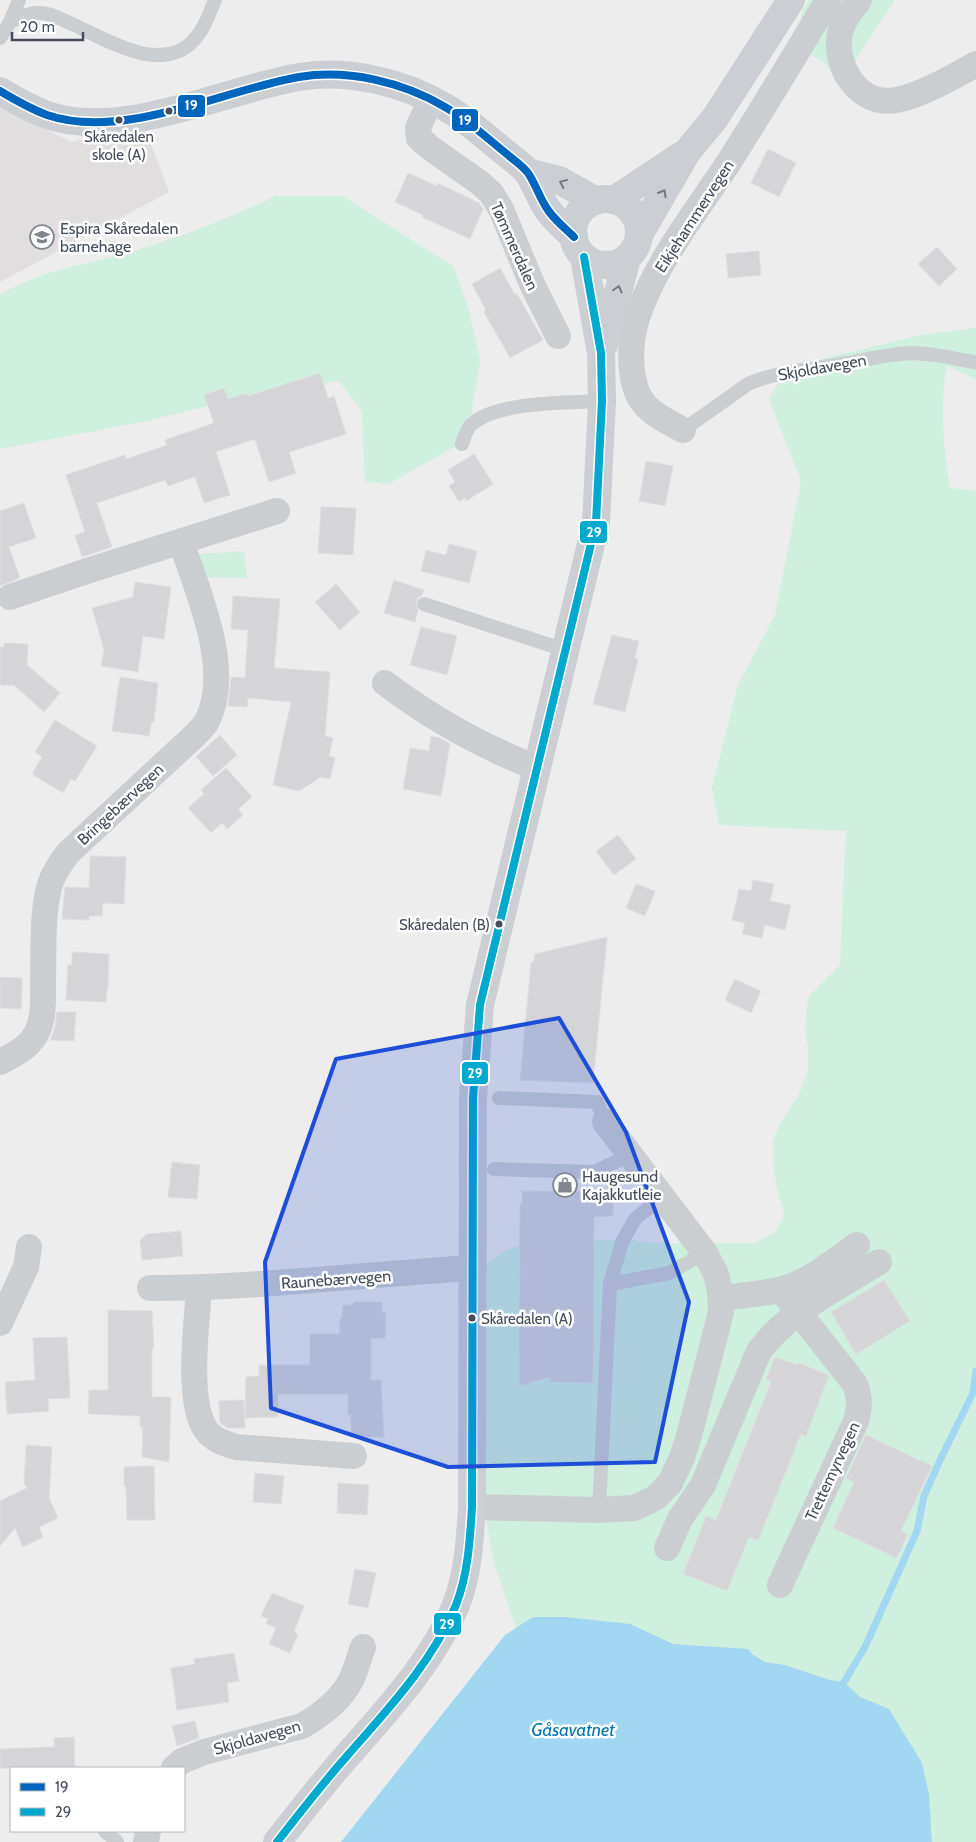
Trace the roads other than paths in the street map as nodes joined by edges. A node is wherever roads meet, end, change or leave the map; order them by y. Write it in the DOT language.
graph roads {
  1 [pos="19,0"];
  2 [pos="215,0"];
  3 [pos="791,0"];
  4 [pos="828,0"];
  5 [pos="859,0"];
  6 [pos="10,22"];
  7 [pos="0,38"];
  8 [pos="976,64"];
  9 [pos="0,91"];
  10 [pos="431,99"];
  11 [pos="687,152"];
  12 [pos="528,172"];
  13 [pos="605,200"];
  14 [pos="633,246"];
  15 [pos="579,247"];
  16 [pos="558,336"];
  17 [pos="601,353"];
  18 [pos="976,362"];
  19 [pos="602,401"];
  20 [pos="683,430"];
  21 [pos="462,444"];
  22 [pos="277,511"];
  23 [pos="181,542"];
  24 [pos="10,598"];
  25 [pos="424,604"];
  26 [pos="564,650"];
  27 [pos="385,683"];
  28 [pos="537,768"];
  29 [pos="0,1062"];
  30 [pos="499,1098"];
  31 [pos="605,1122"];
  32 [pos="630,1155"];
  33 [pos="494,1169"];
  34 [pos="662,1197"];
  35 [pos="857,1245"];
  36 [pos="29,1247"];
  37 [pos="705,1253"];
  38 [pos="879,1262"];
  39 [pos="474,1268"];
  40 [pos="610,1284"];
  41 [pos="150,1288"];
  42 [pos="199,1288"];
  43 [pos="781,1290"];
  44 [pos="721,1298"];
  45 [pos="798,1312"];
  46 [pos="0,1323"];
  47 [pos="354,1456"];
  48 [pos="472,1508"];
  49 [pos="599,1510"];
  50 [pos="667,1548"];
  51 [pos="780,1585"];
  52 [pos="363,1647"];
  53 [pos="175,1767"];
  54 [pos="106,1832"];
  55 [pos="117,1842"];
  56 [pos="277,1842"];
  1 -- 6 [label="lane"];
  2 -- 6 [label="lane"];
  3 -- 11 [label="main road"];
  4 -- 20 [label="street, Eikjehammervegen"];
  5 -- 8 [label="street"];
  6 -- 7 [label="lane"];
  9 -- 10 [label="main road"];
  10 -- 12 [label="main road"];
  10 -- 16 [label="street, Tømmerdalen"];
  11 -- 13 [label="main road"];
  14 -- 11 [label="main road, one-way"];
  13 -- 12 [label="main road, one-way"];
  12 -- 15 [label="main road"];
  13 -- 14 [label="main road"];
  13 -- 15 [label="main road"];
  14 -- 15 [label="main road"];
  17 -- 14 [label="main road, one-way"];
  15 -- 17 [label="main road"];
  17 -- 19 [label="main road"];
  18 -- 20 [label="lane, Skjoldavegen"];
  19 -- 21 [label="lane"];
  19 -- 26 [label="main road"];
  22 -- 23 [label="street"];
  23 -- 24 [label="street"];
  23 -- 29 [label="street, Bringebærvegen"];
  25 -- 26 [label="lane"];
  26 -- 28 [label="main road"];
  27 -- 28 [label="street"];
  28 -- 39 [label="main road"];
  30 -- 31 [label="lane"];
  31 -- 32 [label="street"];
  32 -- 33 [label="lane"];
  32 -- 34 [label="street"];
  34 -- 37 [label="street"];
  34 -- 40 [label="lane"];
  35 -- 43 [label="street"];
  36 -- 46 [label="street"];
  37 -- 40 [label="lane"];
  37 -- 44 [label="street"];
  38 -- 45 [label="street"];
  39 -- 42 [label="street, Raunebærvegen"];
  39 -- 48 [label="main road"];
  40 -- 49 [label="lane"];
  41 -- 42 [label="street, Raunebærvegen"];
  42 -- 47 [label="street"];
  43 -- 44 [label="street"];
  43 -- 45 [label="street, Trettemyrvegen"];
  44 -- 49 [label="street"];
  45 -- 50 [label="street"];
  45 -- 51 [label="street, Trettemyrvegen"];
  48 -- 49 [label="street"];
  48 -- 56 [label="main road"];
  52 -- 53 [label="street, Skjoldavegen"];
  54 -- 55 [label="lane"];
}
